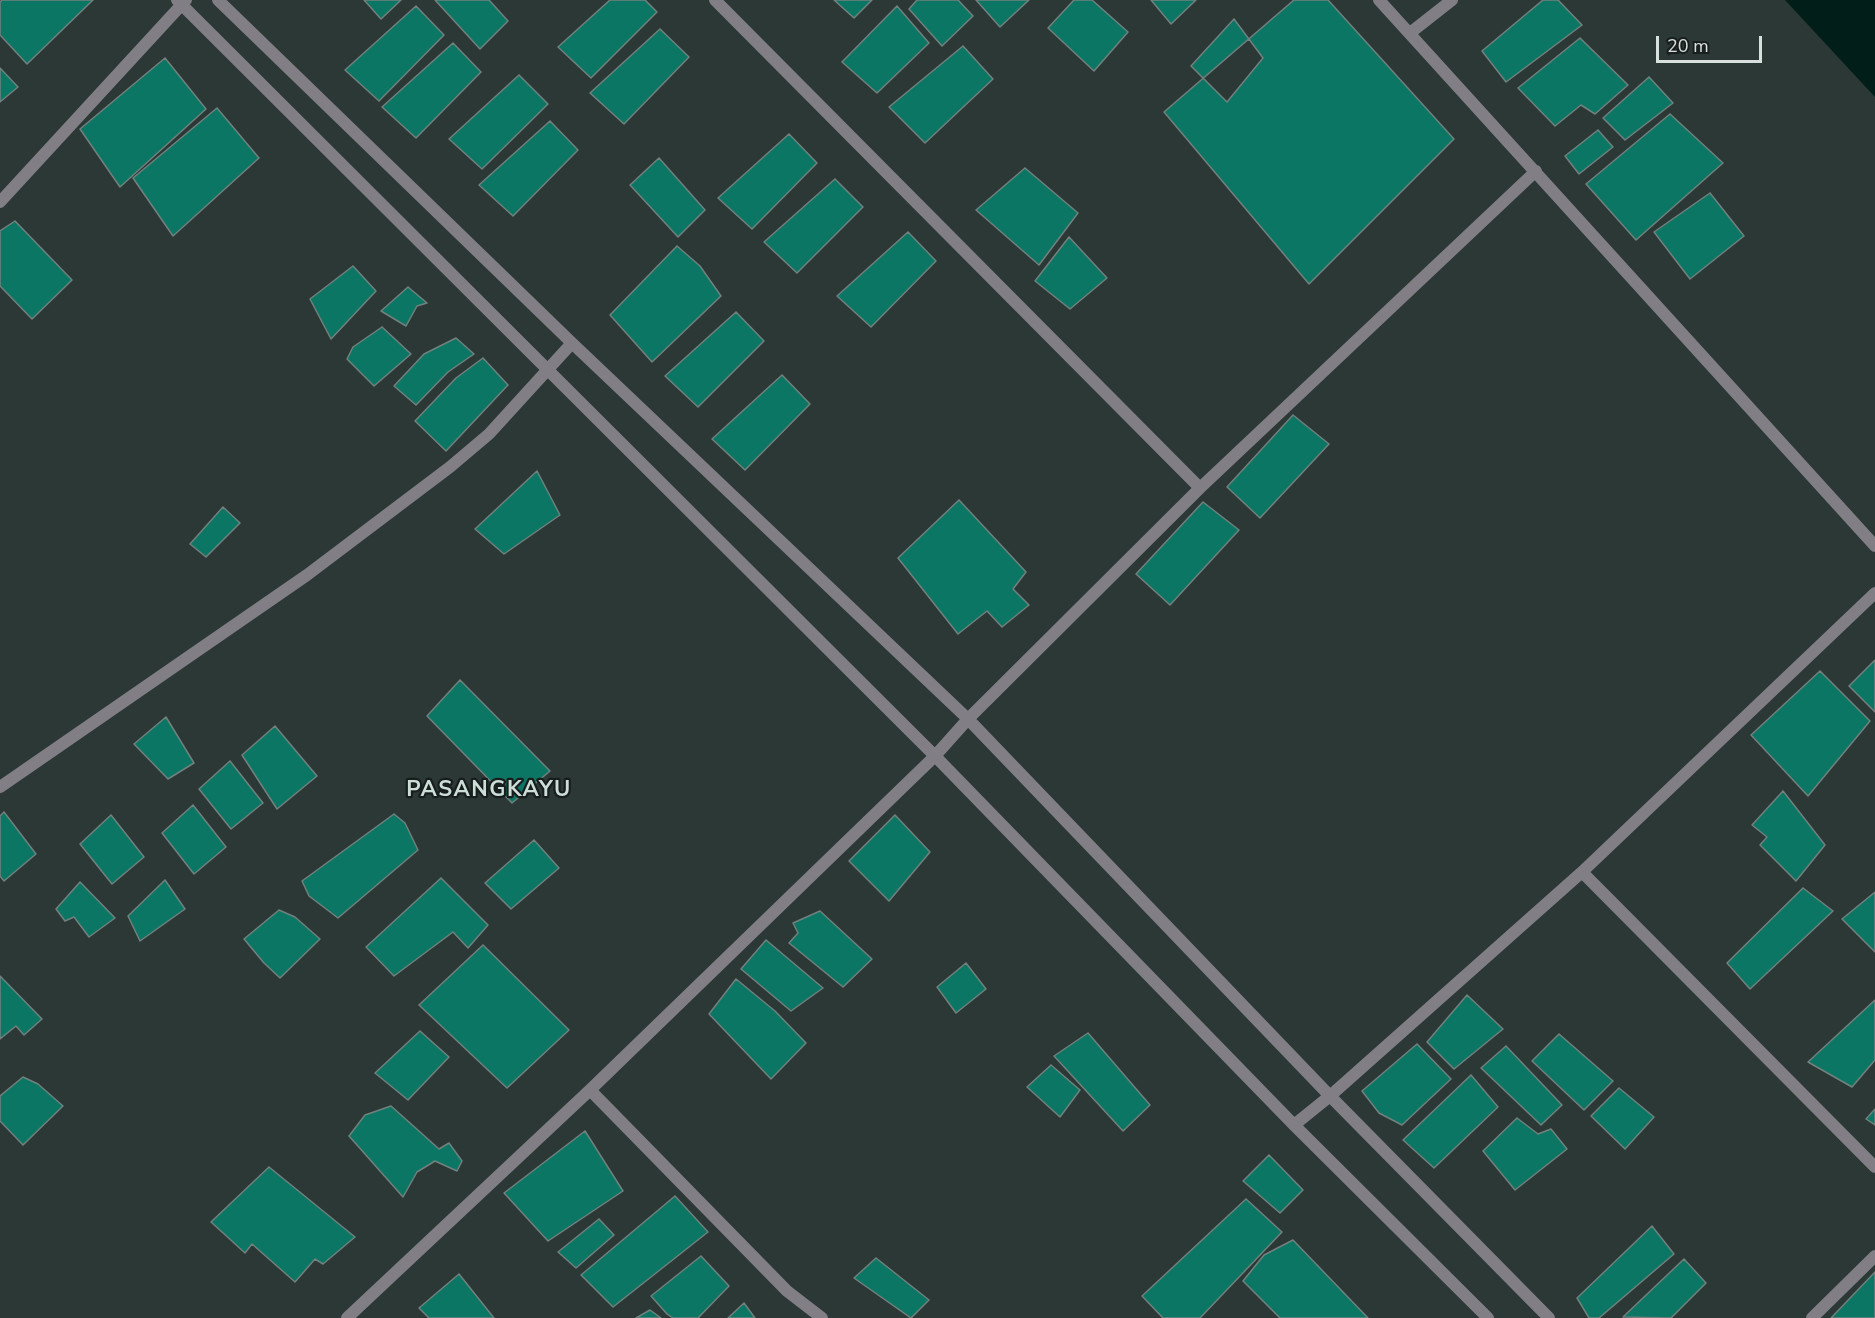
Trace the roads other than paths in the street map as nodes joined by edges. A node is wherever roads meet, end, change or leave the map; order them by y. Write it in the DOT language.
graph roads {
  1 [pos="218,0"];
  2 [pos="715,0"];
  3 [pos="1379,0"];
  4 [pos="1452,0"];
  5 [pos="182,1"];
  6 [pos="1410,33"];
  7 [pos="1536,171"];
  8 [pos="0,202"];
  9 [pos="572,343"];
  10 [pos="548,370"];
  11 [pos="1200,488"];
  12 [pos="1875,546"];
  13 [pos="1875,593"];
  14 [pos="968,719"];
  15 [pos="935,756"];
  16 [pos="0,787"];
  17 [pos="1582,872"];
  18 [pos="590,1090"];
  19 [pos="1330,1096"];
  20 [pos="1294,1125"];
  21 [pos="1875,1167"];
  22 [pos="1875,1256"];
  23 [pos="348,1318"];
  24 [pos="822,1318"];
  25 [pos="1488,1318"];
  26 [pos="1549,1318"];
  27 [pos="1812,1318"];
  1 -- 9 [label="street"];
  2 -- 11 [label="street"];
  3 -- 6 [label="street"];
  4 -- 6 [label="street"];
  5 -- 8 [label="street"];
  5 -- 10 [label="street"];
  6 -- 7 [label="street"];
  7 -- 11 [label="street"];
  7 -- 12 [label="street"];
  9 -- 10 [label="street"];
  9 -- 14 [label="street"];
  10 -- 15 [label="street"];
  10 -- 16 [label="street"];
  11 -- 14 [label="street"];
  13 -- 17 [label="street"];
  14 -- 15 [label="street"];
  14 -- 19 [label="street"];
  15 -- 18 [label="street"];
  15 -- 20 [label="street"];
  17 -- 19 [label="street"];
  17 -- 21 [label="street"];
  18 -- 23 [label="street"];
  18 -- 24 [label="street"];
  19 -- 20 [label="street"];
  19 -- 26 [label="street"];
  20 -- 25 [label="street"];
  22 -- 27 [label="street"];
}
